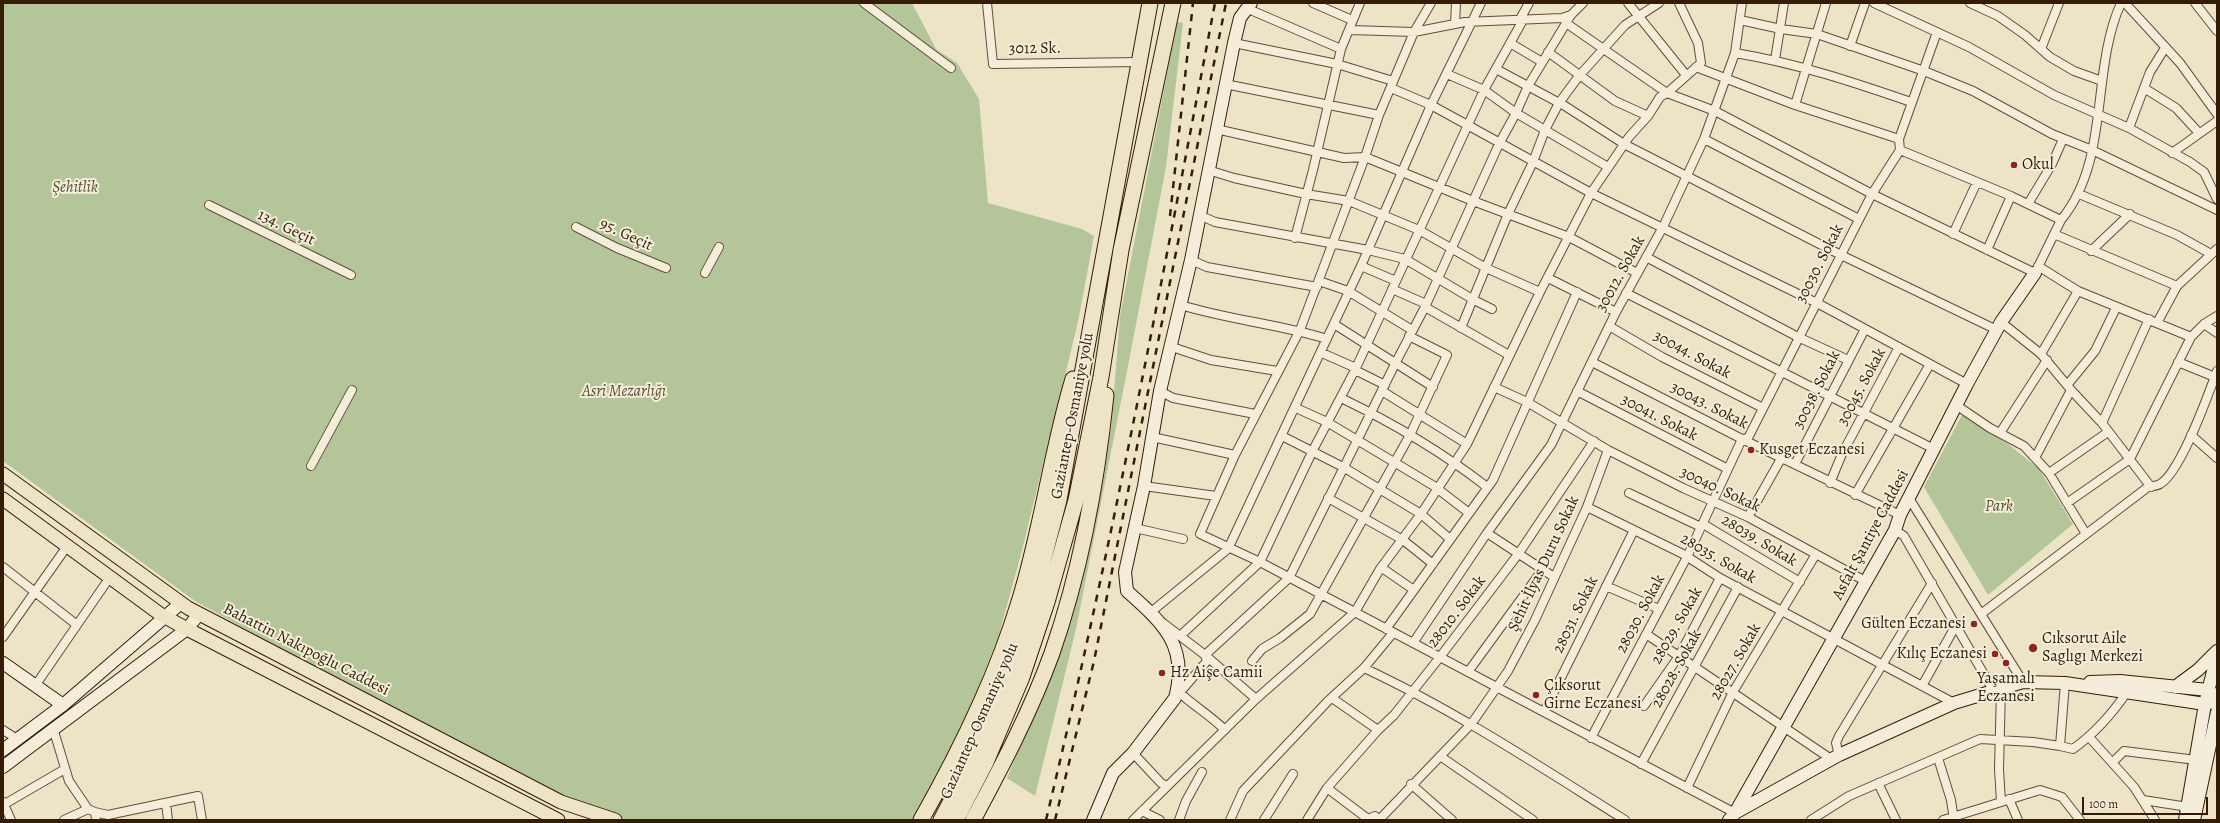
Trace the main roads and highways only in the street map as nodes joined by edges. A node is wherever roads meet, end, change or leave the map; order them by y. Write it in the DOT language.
graph roads {
  1 [pos="1150,3"];
  2 [pos="1173,3"];
  3 [pos="1121,250"];
  4 [pos="1095,305"];
  5 [pos="3,474"];
  6 [pos="3,499"];
  7 [pos="555,820"];
  8 [pos="615,820"];
  9 [pos="921,820"];
  10 [pos="941,820"];
  11 [pos="956,820"];
  12 [pos="973,820"];
  1 -- 4 [label="highway, Gaziantep-Osmaniye yolu"];
  2 -- 3 [label="highway, Gaziantep-Osmaniye yolu"];
  3 -- 11 [label="highway, Gaziantep-Osmaniye yolu"];
  3 -- 12 [label="highway"];
  4 -- 9 [label="highway"];
  4 -- 10 [label="highway, Gaziantep-Osmaniye yolu"];
  5 -- 8 [label="main road, Bahattin Nakıpoğlu Caddesi"];
  6 -- 7 [label="main road"];
}
